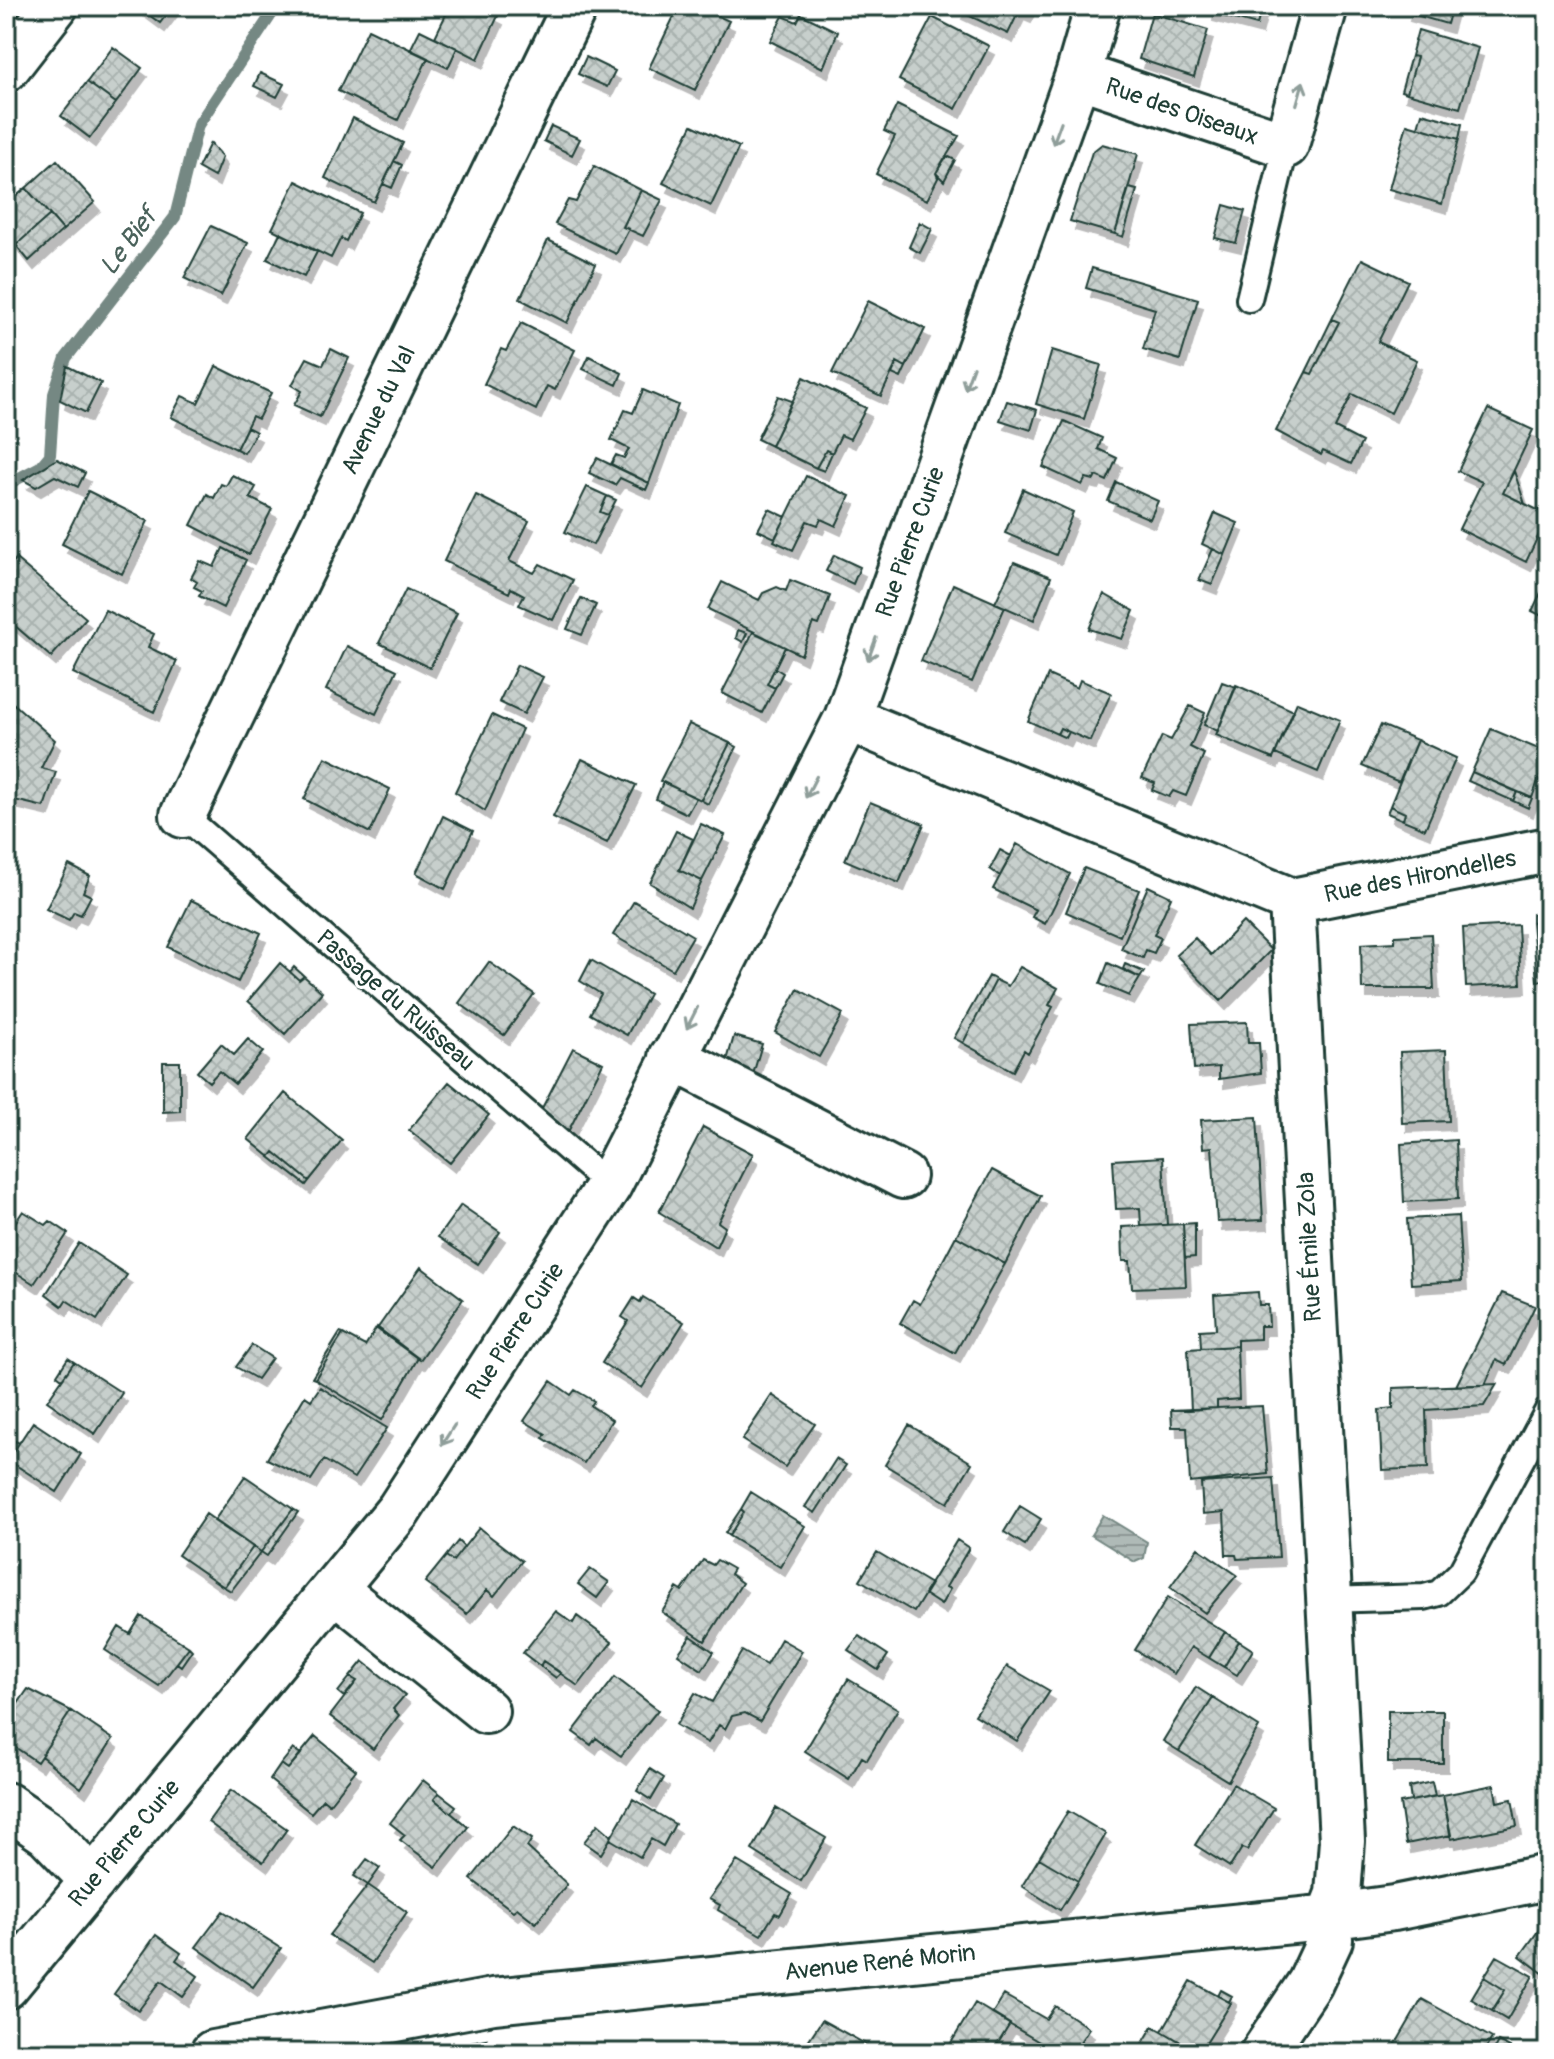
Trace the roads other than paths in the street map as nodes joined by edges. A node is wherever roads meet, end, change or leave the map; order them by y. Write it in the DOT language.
graph roads {
  1 [pos="55,6"];
  2 [pos="575,6"];
  3 [pos="1098,6"];
  4 [pos="1325,6"];
  5 [pos="6,69"];
  6 [pos="1078,75"];
  7 [pos="1286,145"];
  8 [pos="1249,299"];
  9 [pos="847,718"];
  10 [pos="183,815"];
  11 [pos="1548,850"];
  12 [pos="1292,901"];
  13 [pos="672,1057"];
  14 [pos="903,1176"];
  15 [pos="609,1185"];
  16 [pos="1548,1410"];
  17 [pos="334,1589"];
  18 [pos="1327,1600"];
  19 [pos="486,1711"];
  20 [pos="6,1805"];
  21 [pos="1548,1877"];
  22 [pos="93,1881"];
  23 [pos="1329,1917"];
  24 [pos="6,1986"];
  25 [pos="213,2053"];
  26 [pos="1263,2053"];
  1 -- 5 [label="street"];
  2 -- 10 [label="street, Avenue du Val"];
  3 -- 6 [label="street, Rue Pierre Curie"];
  7 -- 4 [label="street, Rue des Oiseaux, one-way"];
  6 -- 7 [label="street, Rue des Oiseaux"];
  6 -- 9 [label="street, Rue Pierre Curie, one-way"];
  7 -- 8 [label="lane"];
  9 -- 12 [label="street"];
  9 -- 13 [label="street, Rue Pierre Curie, one-way"];
  10 -- 15 [label="lane, Passage du Ruisseau"];
  11 -- 12 [label="street, Rue des Hirondelles"];
  12 -- 18 [label="street, Rue Émile Zola"];
  13 -- 14 [label="street"];
  13 -- 15 [label="street, Rue Pierre Curie"];
  15 -- 17 [label="street, Rue Pierre Curie, one-way"];
  16 -- 18 [label="lane"];
  17 -- 19 [label="street"];
  17 -- 22 [label="street, Rue Pierre Curie"];
  18 -- 23 [label="street, Rue Émile Zola"];
  20 -- 22 [label="street"];
  21 -- 23 [label="street, Avenue René Morin"];
  22 -- 24 [label="street, Rue Pierre Curie"];
  23 -- 25 [label="street, Avenue René Morin"];
  23 -- 26 [label="street, Rue Émile Zola"];
}
